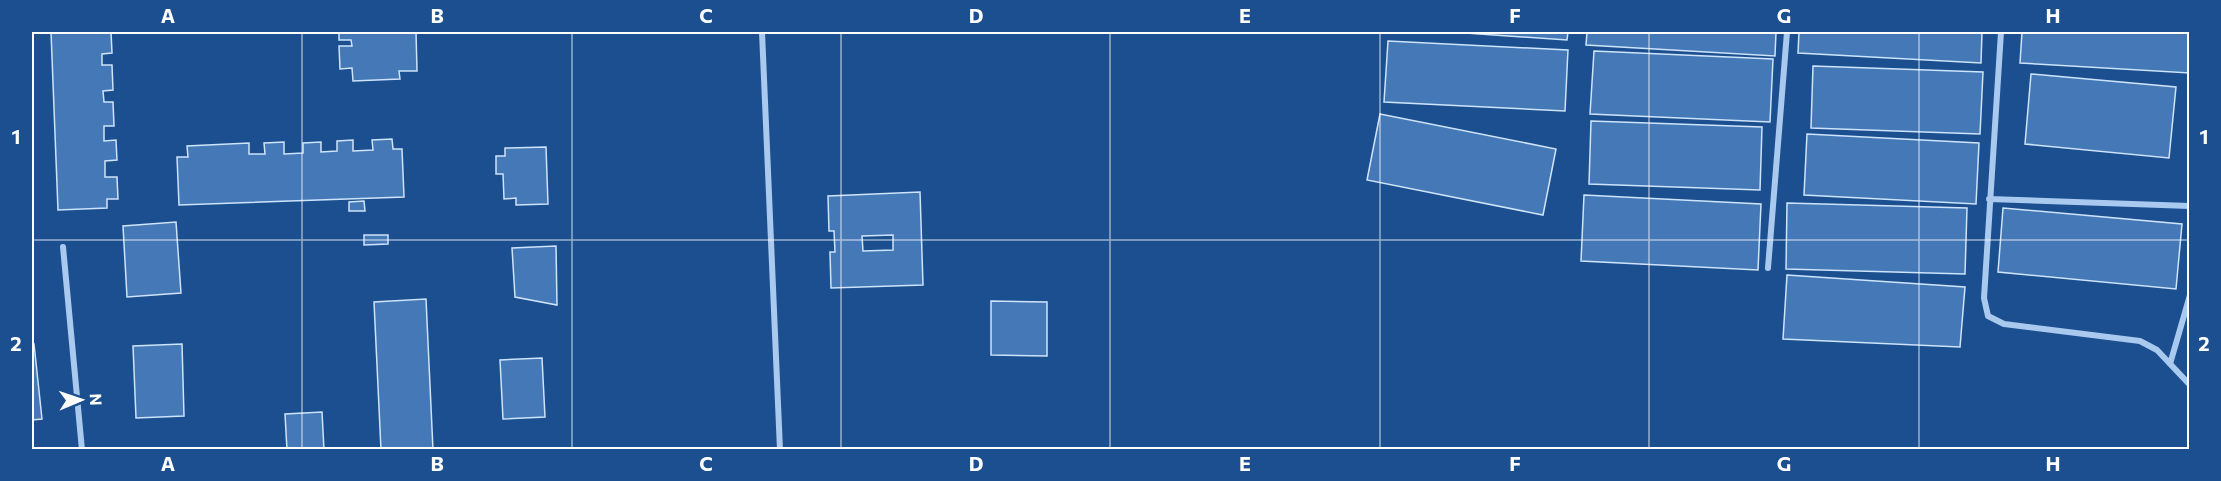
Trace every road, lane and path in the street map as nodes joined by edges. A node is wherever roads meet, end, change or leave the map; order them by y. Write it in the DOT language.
graph roads {
  1 [pos="762,32"];
  2 [pos="1787,32"];
  3 [pos="2001,32"];
  4 [pos="1989,199"];
  5 [pos="2190,206"];
  6 [pos="63,248"];
  7 [pos="1768,268"];
  8 [pos="2190,295"];
  9 [pos="2170,364"];
  10 [pos="2190,385"];
  11 [pos="82,450"];
  12 [pos="780,450"];
  1 -- 12 [label="street"];
  2 -- 7 [label="street"];
  3 -- 4 [label="street"];
  4 -- 5 [label="street"];
  4 -- 9 [label="street"];
  6 -- 11 [label="street"];
  8 -- 9 [label="street"];
  9 -- 10 [label="street"];
}
